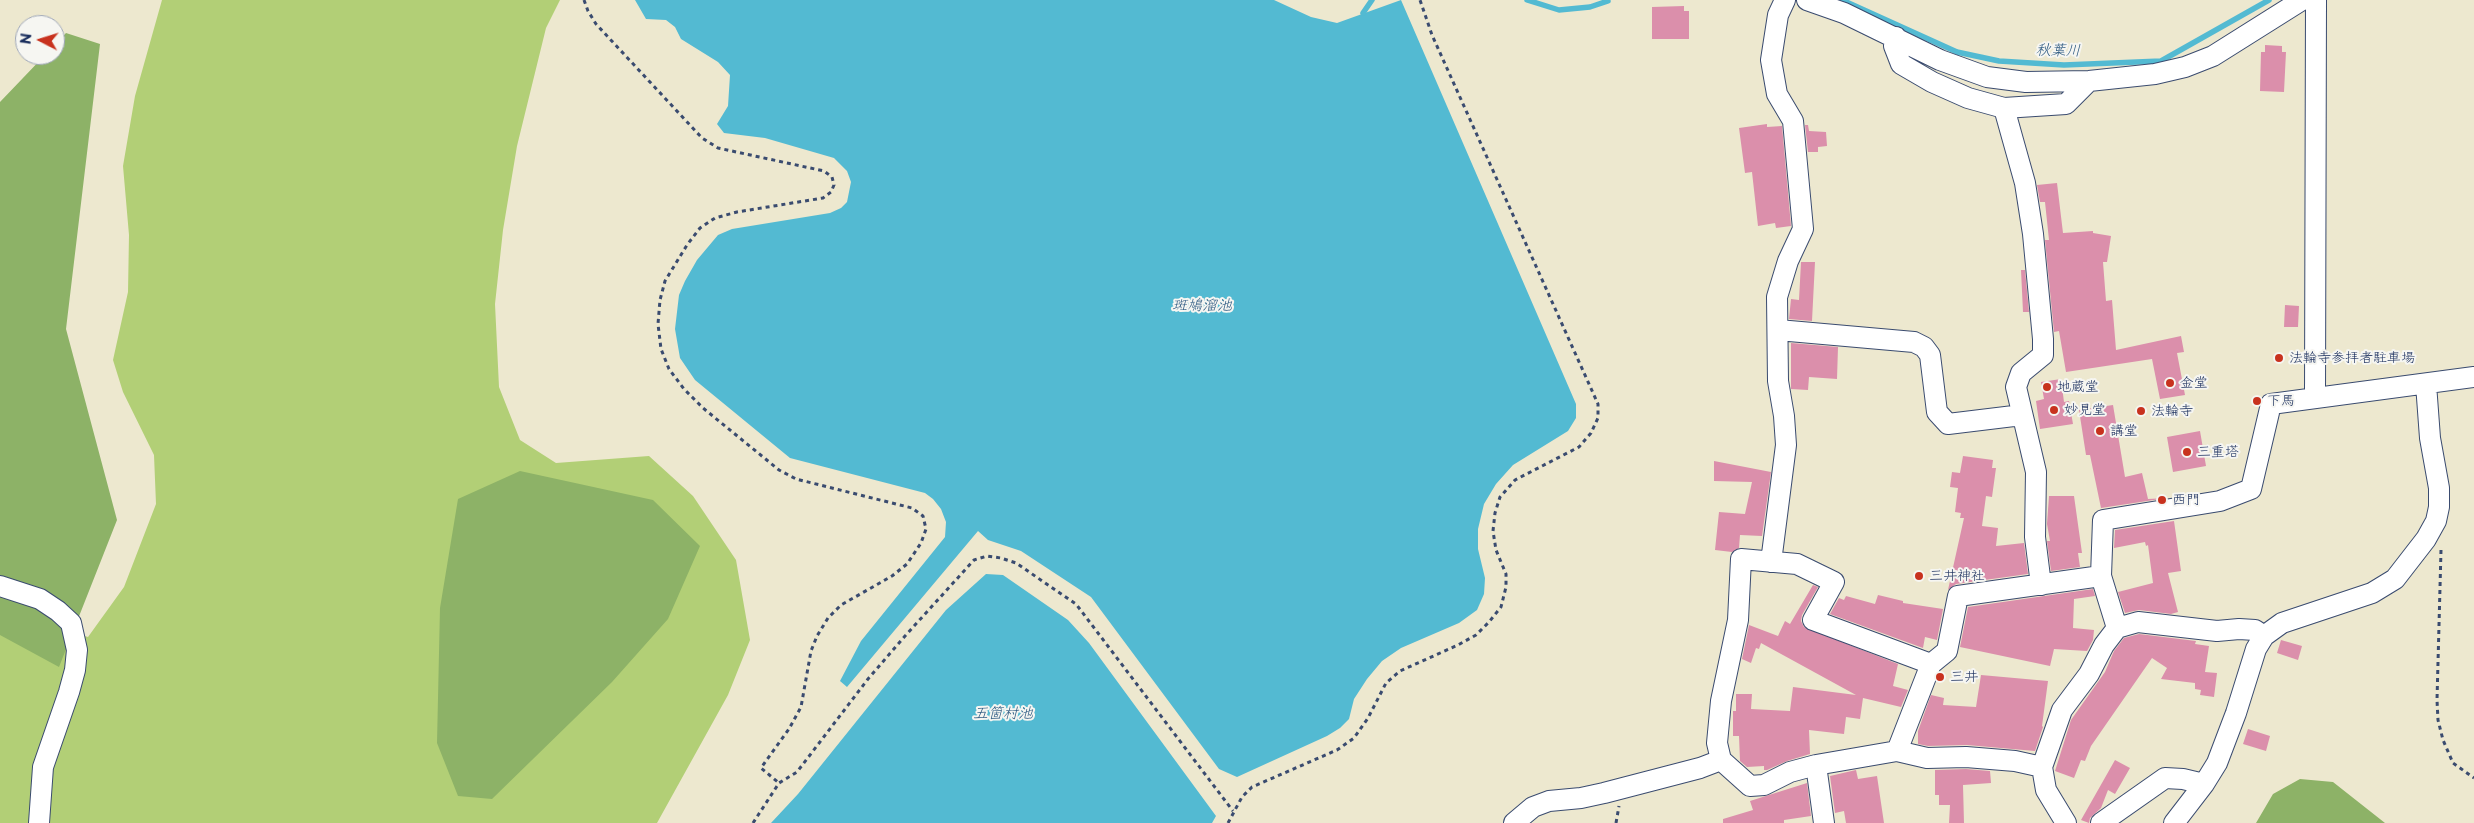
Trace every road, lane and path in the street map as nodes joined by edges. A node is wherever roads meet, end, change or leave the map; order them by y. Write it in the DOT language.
graph roads {
  1 [pos="584,0"];
  2 [pos="1420,0"];
  3 [pos="1785,0"];
  4 [pos="1807,0"];
  5 [pos="2302,0"];
  6 [pos="2316,0"];
  7 [pos="1896,37"];
  8 [pos="2089,81"];
  9 [pos="2004,108"];
  10 [pos="1778,330"];
  11 [pos="2474,377"];
  12 [pos="2426,384"];
  13 [pos="2315,396"];
  14 [pos="2022,415"];
  15 [pos="2426,539"];
  16 [pos="1771,562"];
  17 [pos="2101,576"];
  18 [pos="2041,585"];
  19 [pos="0,586"];
  20 [pos="2117,628"];
  21 [pos="2264,636"];
  22 [pos="1931,664"];
  23 [pos="1897,751"];
  24 [pos="1721,760"];
  25 [pos="1816,765"];
  26 [pos="2042,767"];
  27 [pos="2474,778"];
  28 [pos="779,783"];
  29 [pos="2204,784"];
  30 [pos="1233,811"];
  31 [pos="39,823"];
  32 [pos="753,823"];
  33 [pos="1228,823"];
  34 [pos="1514,823"];
  35 [pos="1824,823"];
  36 [pos="2066,823"];
  37 [pos="2102,823"];
  38 [pos="2174,823"];
  1 -- 28 [label="path"];
  2 -- 30 [label="path"];
  3 -- 10 [label="street"];
  4 -- 7 [label="street"];
  5 -- 8 [label="street"];
  6 -- 13 [label="street"];
  7 -- 8 [label="street"];
  7 -- 9 [label="street"];
  8 -- 9 [label="street"];
  9 -- 14 [label="street"];
  10 -- 14 [label="street"];
  10 -- 16 [label="street"];
  11 -- 12 [label="street"];
  12 -- 13 [label="street"];
  12 -- 15 [label="street"];
  13 -- 17 [label="street"];
  14 -- 18 [label="street"];
  15 -- 21 [label="street"];
  15 -- 27 [label="path"];
  16 -- 22 [label="street"];
  16 -- 24 [label="street"];
  17 -- 18 [label="street"];
  17 -- 20 [label="street"];
  18 -- 22 [label="street"];
  19 -- 31 [label="street"];
  20 -- 21 [label="street"];
  20 -- 26 [label="street"];
  21 -- 29 [label="street"];
  22 -- 23 [label="street"];
  23 -- 25 [label="street"];
  23 -- 26 [label="street"];
  24 -- 25 [label="street"];
  24 -- 34 [label="street"];
  25 -- 35 [label="street"];
  26 -- 36 [label="street"];
  28 -- 30 [label="path"];
  28 -- 32 [label="path"];
  29 -- 37 [label="street"];
  29 -- 38 [label="street"];
  30 -- 33 [label="path"];
}
